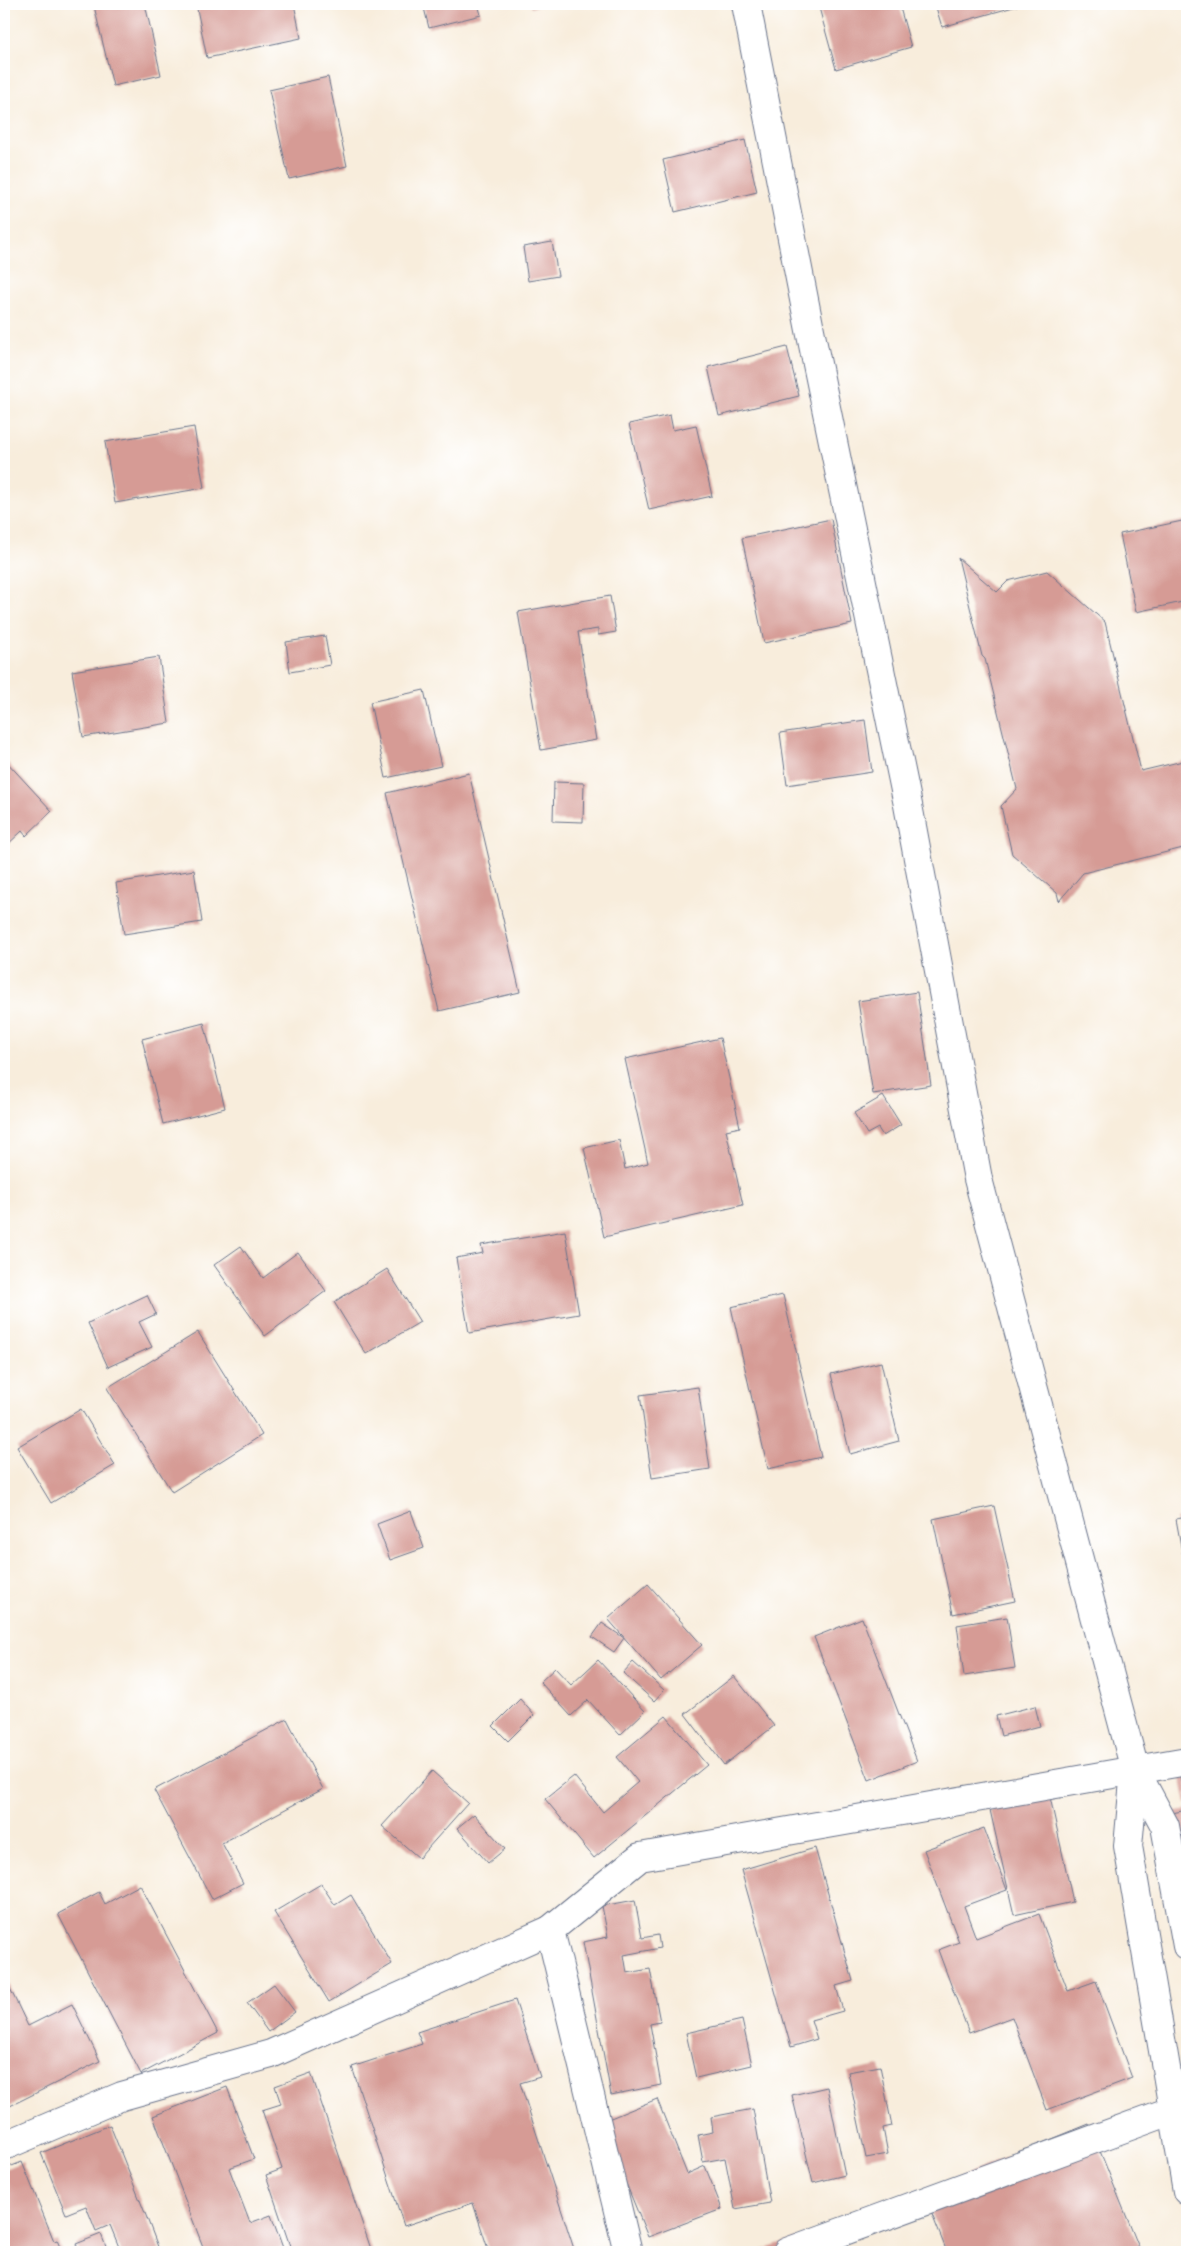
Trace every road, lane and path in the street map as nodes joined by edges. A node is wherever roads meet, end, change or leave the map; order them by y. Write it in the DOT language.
graph roads {
  1 [pos="746,4"];
  2 [pos="1187,1762"];
  3 [pos="1135,1770"];
  4 [pos="550,1930"];
  5 [pos="1187,1946"];
  6 [pos="1180,2107"];
  7 [pos="4,2146"];
  8 [pos="1187,2191"];
  9 [pos="628,2252"];
  10 [pos="787,2252"];
  1 -- 3 [label="street"];
  2 -- 3 [label="street"];
  3 -- 4 [label="street"];
  3 -- 5 [label="street"];
  3 -- 6 [label="street"];
  4 -- 7 [label="street"];
  4 -- 9 [label="street"];
  6 -- 8 [label="street"];
  6 -- 10 [label="street"];
}
